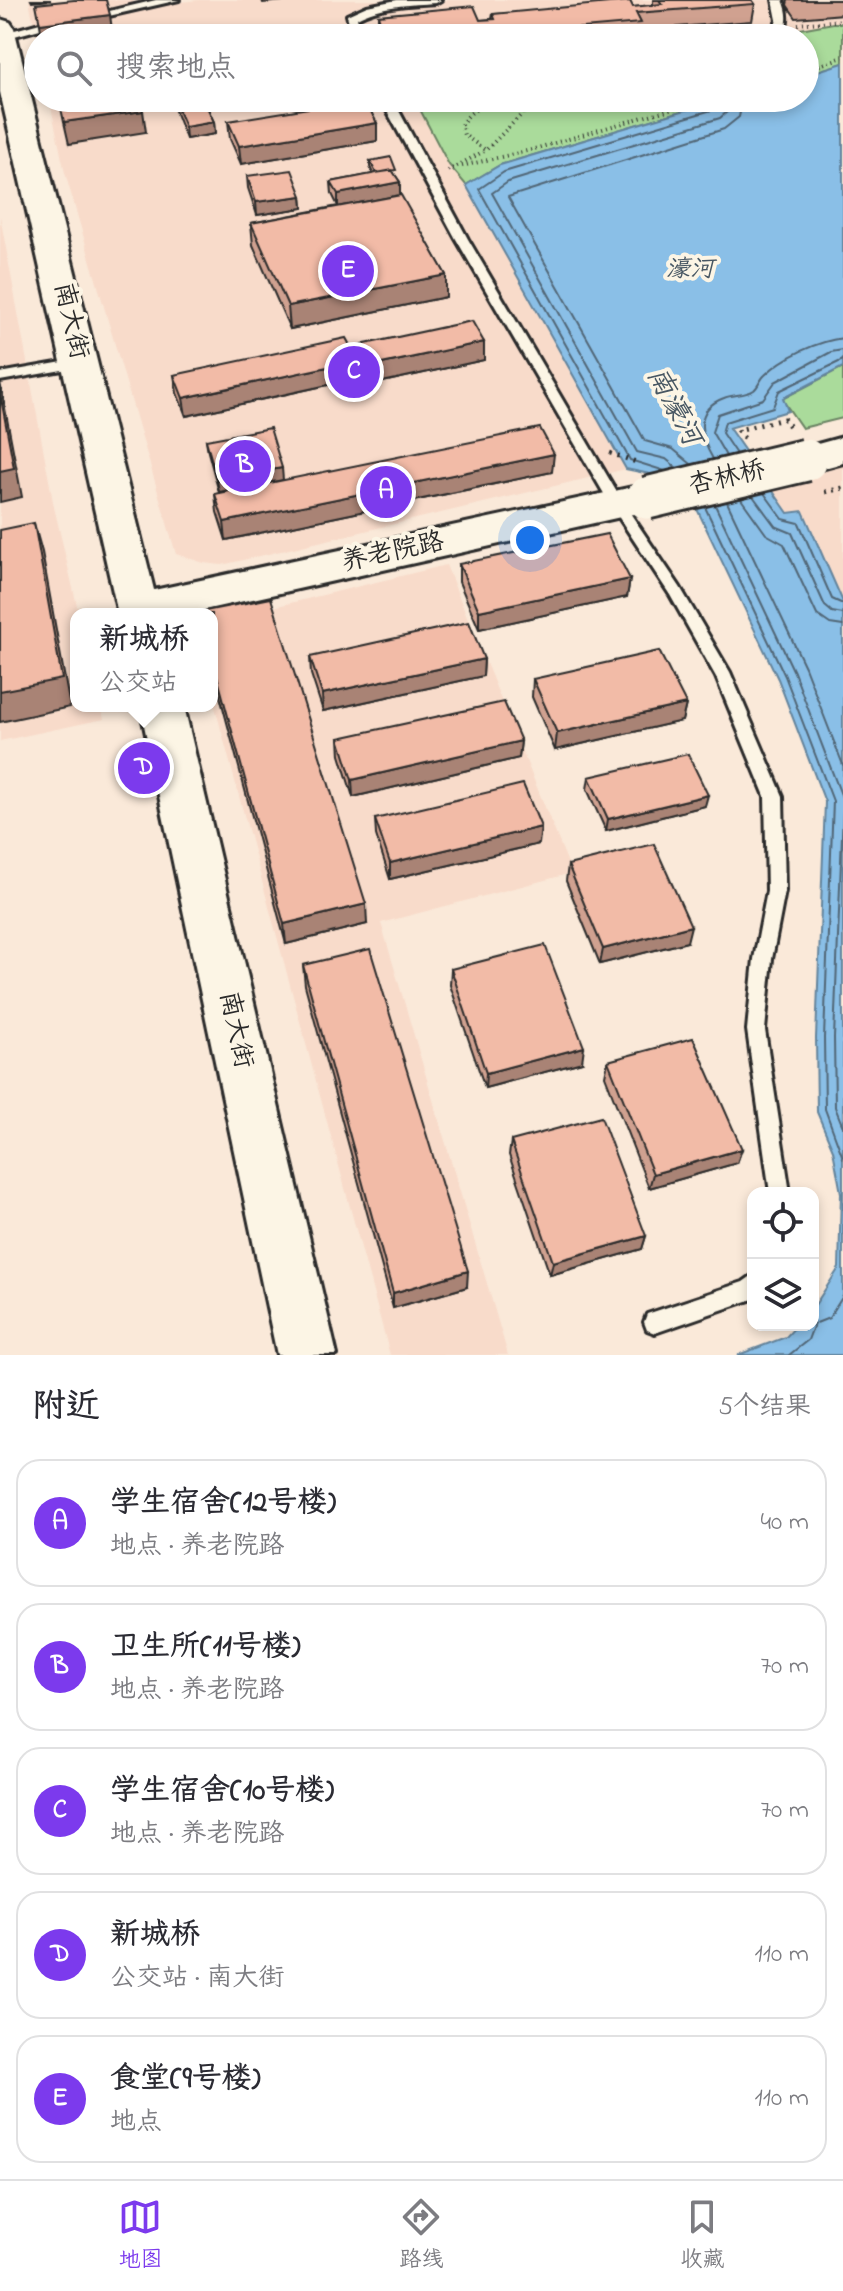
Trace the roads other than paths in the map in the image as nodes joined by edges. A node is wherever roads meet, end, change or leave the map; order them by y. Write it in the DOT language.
graph roads {
  1 [pos="174,0"];
  2 [pos="436,0"];
  3 [pos="778,0"];
  4 [pos="137,2"];
  5 [pos="37,24"];
  6 [pos="353,24"];
  7 [pos="782,24"];
  8 [pos="24,27"];
  9 [pos="1,32"];
  10 [pos="394,112"];
  11 [pos="80,363"];
  12 [pos="0,377"];
  13 [pos="825,455"];
  14 [pos="632,501"];
  15 [pos="138,608"];
  16 [pos="157,608"];
  17 [pos="163,712"];
  18 [pos="779,1187"];
  19 [pos="747,1291"];
  20 [pos="655,1322"];
  21 [pos="307,1355"];
  1 -- 4 [label="lane"];
  2 -- 6 [label="lane"];
  3 -- 7 [label="lane"];
  4 -- 5 [label="lane"];
  8 -- 9 [label="lane"];
  9 -- 11 [label="main road, 南大街"];
  10 -- 14 [label="lane"];
  11 -- 12 [label="lane"];
  11 -- 15 [label="main road, 南大街"];
  13 -- 14 [label="main road, 杏林桥, bridge"];
  14 -- 16 [label="main road, 养老院路"];
  14 -- 18 [label="lane"];
  17 -- 21 [label="main road, 南大街"];
  19 -- 20 [label="lane"];
}
